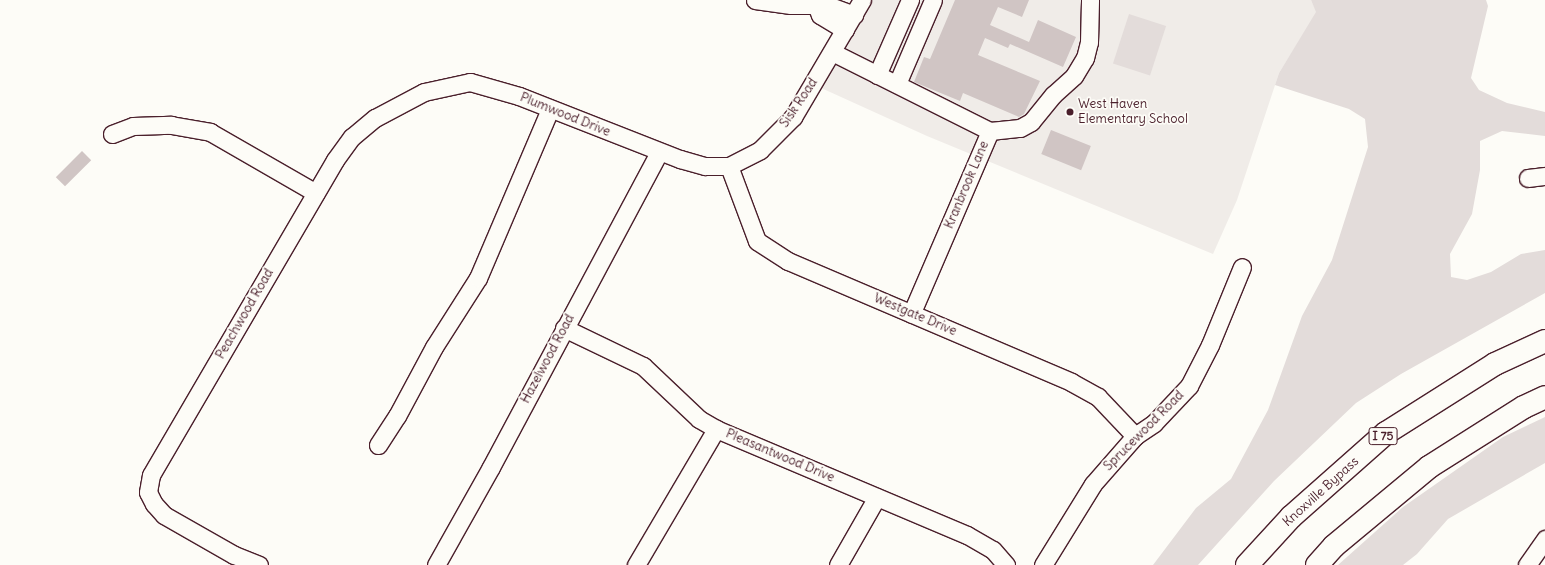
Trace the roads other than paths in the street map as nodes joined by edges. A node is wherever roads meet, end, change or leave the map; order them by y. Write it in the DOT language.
graph roads {
  1 [pos="755,0"];
  2 [pos="910,0"];
  3 [pos="933,0"];
  4 [pos="1090,0"];
  5 [pos="815,3"];
  6 [pos="858,7"];
  7 [pos="845,30"];
  8 [pos="832,52"];
  9 [pos="877,75"];
  10 [pos="470,82"];
  11 [pos="897,84"];
  12 [pos="550,109"];
  13 [pos="990,131"];
  14 [pos="112,134"];
  15 [pos="659,152"];
  16 [pos="729,166"];
  17 [pos="1545,176"];
  18 [pos="1528,178"];
  19 [pos="316,193"];
  20 [pos="1242,267"];
  21 [pos="911,314"];
  22 [pos="564,328"];
  23 [pos="1545,341"];
  24 [pos="1545,397"];
  25 [pos="716,429"];
  26 [pos="1135,436"];
  27 [pos="378,445"];
  28 [pos="877,497"];
  29 [pos="1545,539"];
  30 [pos="259,565"];
  31 [pos="436,565"];
  32 [pos="636,565"];
  33 [pos="838,565"];
  34 [pos="1006,565"];
  35 [pos="1043,565"];
  36 [pos="1247,565"];
  37 [pos="1317,565"];
  38 [pos="1527,565"];
  1 -- 5 [label="street"];
  2 -- 9 [label="street"];
  3 -- 11 [label="street"];
  4 -- 13 [label="street"];
  5 -- 6 [label="street"];
  5 -- 7 [label="street"];
  6 -- 7 [label="street, Sisk Road"];
  7 -- 8 [label="street, Sisk Road"];
  8 -- 9 [label="street, Kranbrook Lane"];
  8 -- 16 [label="street, Sisk Road"];
  9 -- 11 [label="street, Kranbrook Lane"];
  10 -- 12 [label="street, Plumwood Drive"];
  10 -- 19 [label="street, Peachwood Road"];
  11 -- 13 [label="street, Kranbrook Lane"];
  12 -- 15 [label="street, Plumwood Drive"];
  12 -- 27 [label="street"];
  13 -- 21 [label="street, Kranbrook Lane"];
  14 -- 19 [label="street"];
  15 -- 16 [label="street, Sisk Road"];
  15 -- 22 [label="street, Hazelwood Road"];
  16 -- 21 [label="street, Westgate Drive"];
  17 -- 18 [label="street"];
  19 -- 30 [label="street, Peachwood Road"];
  20 -- 26 [label="street, Sprucewood Road"];
  21 -- 26 [label="street, Westgate Drive"];
  22 -- 25 [label="street, Pleasantwood Drive"];
  22 -- 31 [label="street, Hazelwood Road"];
  23 -- 36 [label="highway, Knoxville Bypass / I 75"];
  24 -- 37 [label="highway"];
  25 -- 28 [label="street, Pleasantwood Drive"];
  25 -- 32 [label="street"];
  26 -- 35 [label="street, Sprucewood Road"];
  28 -- 33 [label="street"];
  28 -- 34 [label="street, Pleasantwood Drive"];
  29 -- 38 [label="street"];
}
